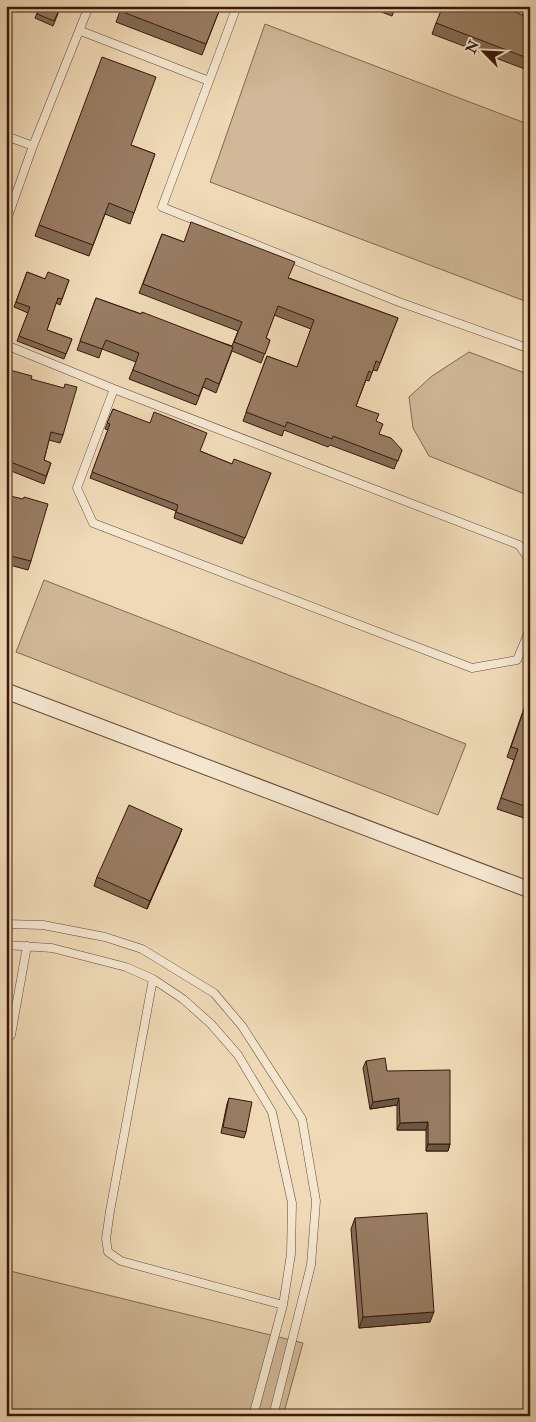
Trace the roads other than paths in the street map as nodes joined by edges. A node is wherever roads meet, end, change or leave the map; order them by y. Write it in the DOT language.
graph roads {
  1 [pos="89,6"];
  2 [pos="237,6"];
  3 [pos="516,6"];
  4 [pos="530,12"];
  5 [pos="80,31"];
  6 [pos="209,81"];
  7 [pos="6,136"];
  8 [pos="33,146"];
  9 [pos="6,222"];
  10 [pos="6,345"];
  11 [pos="530,349"];
  12 [pos="114,389"];
  13 [pos="530,562"];
  14 [pos="530,629"];
  15 [pos="6,691"];
  16 [pos="530,890"];
  17 [pos="6,924"];
  18 [pos="6,945"];
  19 [pos="27,946"];
  20 [pos="153,978"];
  21 [pos="6,1041"];
  22 [pos="283,1305"];
  23 [pos="253,1416"];
  24 [pos="273,1416"];
  1 -- 5 [label="lane"];
  2 -- 6 [label="lane"];
  3 -- 4 [label="lane"];
  5 -- 6 [label="lane"];
  5 -- 8 [label="lane"];
  6 -- 11 [label="lane"];
  7 -- 8 [label="lane"];
  8 -- 9 [label="lane"];
  10 -- 12 [label="lane"];
  12 -- 13 [label="lane"];
  12 -- 14 [label="lane"];
  15 -- 16 [label="street"];
  17 -- 24 [label="lane"];
  18 -- 19 [label="lane"];
  19 -- 20 [label="lane"];
  19 -- 21 [label="lane"];
  20 -- 22 [label="lane"];
  20 -- 22 [label="lane"];
  22 -- 23 [label="lane"];
}
